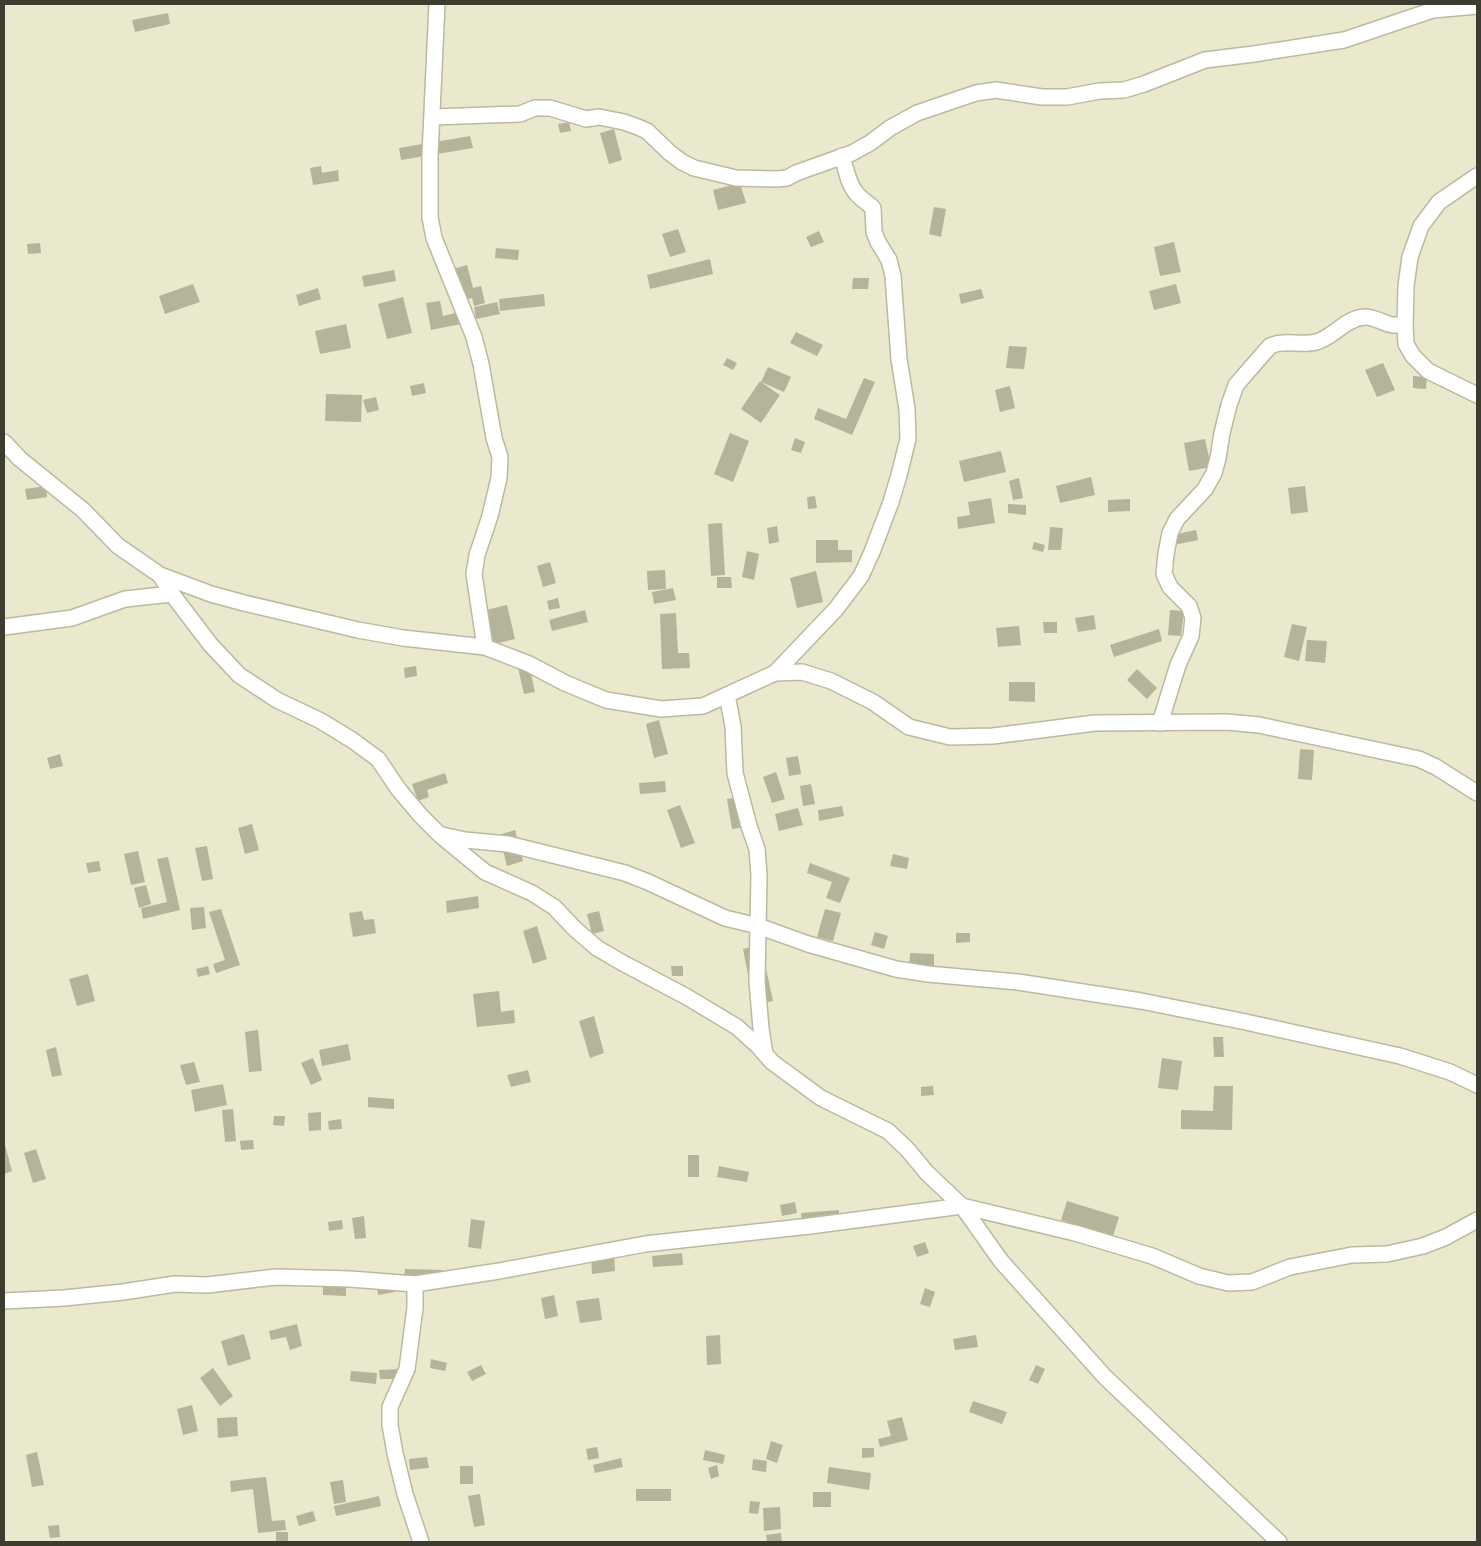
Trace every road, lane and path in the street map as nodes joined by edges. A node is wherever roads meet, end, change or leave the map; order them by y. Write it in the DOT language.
graph roads {
  1 [pos="437,4"];
  2 [pos="1477,6"];
  3 [pos="433,117"];
  4 [pos="842,156"];
  5 [pos="1477,176"];
  6 [pos="1405,325"];
  7 [pos="1477,395"];
  8 [pos="4,442"];
  9 [pos="160,575"];
  10 [pos="172,594"];
  11 [pos="4,627"];
  12 [pos="485,647"];
  13 [pos="774,673"];
  14 [pos="727,695"];
  15 [pos="1160,723"];
  16 [pos="1477,793"];
  17 [pos="440,835"];
  18 [pos="758,926"];
  19 [pos="765,1054"];
  20 [pos="1477,1085"];
  21 [pos="962,1206"];
  22 [pos="1477,1220"];
  23 [pos="415,1284"];
  24 [pos="4,1301"];
  25 [pos="421,1542"];
  26 [pos="1279,1542"];
  1 -- 3 [label="street"];
  2 -- 4 [label="street"];
  3 -- 4 [label="street"];
  3 -- 12 [label="street"];
  4 -- 13 [label="street"];
  5 -- 6 [label="street"];
  6 -- 7 [label="street"];
  6 -- 15 [label="street"];
  8 -- 9 [label="street"];
  9 -- 10 [label="street"];
  9 -- 12 [label="street"];
  10 -- 11 [label="street"];
  10 -- 17 [label="street"];
  12 -- 14 [label="street"];
  13 -- 14 [label="street"];
  13 -- 15 [label="street"];
  14 -- 18 [label="street"];
  15 -- 16 [label="street"];
  17 -- 18 [label="street"];
  17 -- 19 [label="street"];
  18 -- 19 [label="street"];
  18 -- 20 [label="street"];
  19 -- 21 [label="street"];
  21 -- 22 [label="street"];
  21 -- 23 [label="street"];
  21 -- 26 [label="street"];
  23 -- 24 [label="street"];
  23 -- 25 [label="street"];
}
